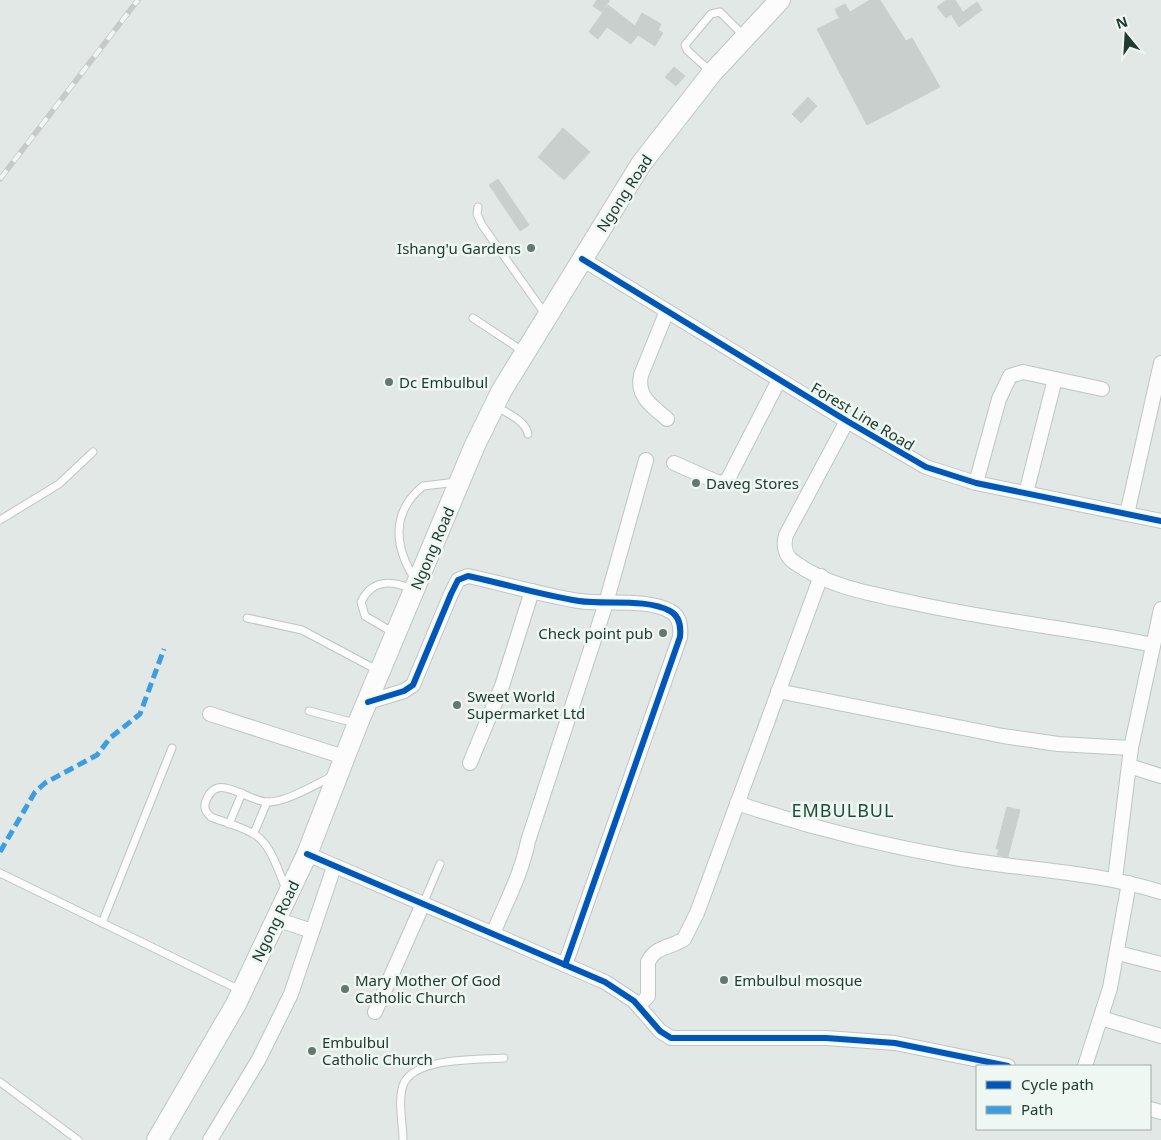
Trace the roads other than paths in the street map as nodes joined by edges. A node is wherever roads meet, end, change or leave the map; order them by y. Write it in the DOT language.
graph roads {
  1 [pos="780,0"];
  2 [pos="745,36"];
  3 [pos="712,73"];
  4 [pos="478,206"];
  5 [pos="582,259"];
  6 [pos="667,312"];
  7 [pos="547,316"];
  8 [pos="473,318"];
  9 [pos="525,352"];
  10 [pos="1161,363"];
  11 [pos="1055,379"];
  12 [pos="779,380"];
  13 [pos="1102,388"];
  14 [pos="494,405"];
  15 [pos="667,419"];
  16 [pos="847,422"];
  17 [pos="528,434"];
  18 [pos="93,452"];
  19 [pos="646,460"];
  20 [pos="674,463"];
  21 [pos="460,482"];
  22 [pos="976,483"];
  23 [pos="1026,493"];
  24 [pos="1127,514"];
  25 [pos="0,520"];
  26 [pos="1161,521"];
  27 [pos="821,576"];
  28 [pos="416,587"];
  29 [pos="532,590"];
  30 [pos="606,603"];
  31 [pos="1161,609"];
  32 [pos="246,618"];
  33 [pos="396,634"];
  34 [pos="1155,653"];
  35 [pos="380,672"];
  36 [pos="778,691"];
  37 [pos="368,702"];
  38 [pos="308,711"];
  39 [pos="210,714"];
  40 [pos="358,723"];
  41 [pos="172,748"];
  42 [pos="1131,748"];
  43 [pos="470,763"];
  44 [pos="341,766"];
  45 [pos="1129,766"];
  46 [pos="1161,776"];
  47 [pos="242,793"];
  48 [pos="267,802"];
  49 [pos="737,803"];
  50 [pos="229,824"];
  51 [pos="254,833"];
  52 [pos="308,854"];
  53 [pos="440,864"];
  54 [pos="334,867"];
  55 [pos="0,873"];
  56 [pos="1115,879"];
  57 [pos="1129,883"];
  58 [pos="1161,892"];
  59 [pos="288,894"];
  60 [pos="423,904"];
  61 [pos="276,919"];
  62 [pos="102,923"];
  63 [pos="312,931"];
  64 [pos="493,934"];
  65 [pos="1118,954"];
  66 [pos="1161,964"];
  67 [pos="565,965"];
  68 [pos="242,991"];
  69 [pos="639,1006"];
  70 [pos="374,1012"];
  71 [pos="1101,1018"];
  72 [pos="1161,1036"];
  73 [pos="504,1058"];
  74 [pos="1003,1065"];
  75 [pos="1085,1065"];
  76 [pos="0,1082"];
  77 [pos="78,1140"];
  78 [pos="157,1140"];
  79 [pos="210,1140"];
  80 [pos="403,1140"];
  1 -- 2 [label="main road, Ngong Road"];
  2 -- 3 [label="main road, Ngong Road"];
  2 -- 3 [label="lane"];
  3 -- 5 [label="main road, Ngong Road"];
  4 -- 7 [label="lane"];
  5 -- 6 [label="street, Forest Line Road"];
  5 -- 7 [label="main road, Ngong Road"];
  6 -- 12 [label="street, Forest Line Road"];
  6 -- 15 [label="street"];
  7 -- 9 [label="main road, Ngong Road"];
  8 -- 9 [label="lane"];
  9 -- 14 [label="main road, Ngong Road"];
  10 -- 24 [label="street"];
  11 -- 13 [label="street"];
  11 -- 22 [label="street"];
  11 -- 23 [label="street"];
  12 -- 16 [label="street, Forest Line Road"];
  12 -- 20 [label="street"];
  14 -- 17 [label="lane"];
  14 -- 21 [label="main road, Ngong Road"];
  16 -- 22 [label="street, Forest Line Road"];
  16 -- 27 [label="street"];
  18 -- 25 [label="lane"];
  19 -- 30 [label="street"];
  21 -- 28 [label="main road, Ngong Road"];
  21 -- 28 [label="lane"];
  22 -- 23 [label="street, Forest Line Road"];
  23 -- 24 [label="street, Forest Line Road"];
  24 -- 26 [label="street, Forest Line Road"];
  27 -- 34 [label="street"];
  27 -- 36 [label="street"];
  28 -- 33 [label="main road, Ngong Road"];
  28 -- 33 [label="lane"];
  29 -- 30 [label="street"];
  29 -- 37 [label="street"];
  29 -- 43 [label="street"];
  30 -- 64 [label="street"];
  30 -- 67 [label="street"];
  31 -- 34 [label="street"];
  32 -- 35 [label="lane"];
  33 -- 35 [label="main road, Ngong Road"];
  34 -- 42 [label="street"];
  35 -- 37 [label="main road, Ngong Road"];
  36 -- 42 [label="street"];
  36 -- 49 [label="street"];
  37 -- 40 [label="main road, Ngong Road"];
  38 -- 40 [label="lane"];
  39 -- 44 [label="street"];
  40 -- 44 [label="main road, Ngong Road"];
  41 -- 62 [label="lane"];
  42 -- 45 [label="street"];
  44 -- 48 [label="lane"];
  44 -- 52 [label="main road, Ngong Road"];
  45 -- 46 [label="street"];
  45 -- 56 [label="street"];
  47 -- 48 [label="lane"];
  47 -- 50 [label="lane"];
  47 -- 50 [label="lane"];
  48 -- 51 [label="lane"];
  49 -- 56 [label="street"];
  49 -- 69 [label="street"];
  50 -- 51 [label="lane"];
  51 -- 59 [label="lane"];
  52 -- 54 [label="street"];
  52 -- 59 [label="main road, Ngong Road"];
  53 -- 60 [label="lane"];
  54 -- 60 [label="street"];
  54 -- 63 [label="street"];
  55 -- 62 [label="lane"];
  56 -- 57 [label="street"];
  57 -- 58 [label="street"];
  57 -- 65 [label="street"];
  59 -- 61 [label="main road, Ngong Road"];
  60 -- 64 [label="street"];
  60 -- 70 [label="street"];
  61 -- 63 [label="street"];
  61 -- 68 [label="main road, Ngong Road"];
  62 -- 68 [label="lane"];
  63 -- 79 [label="street"];
  64 -- 67 [label="street"];
  65 -- 66 [label="street"];
  65 -- 71 [label="street"];
  67 -- 69 [label="street"];
  68 -- 78 [label="main road, Ngong Road"];
  69 -- 74 [label="street"];
  71 -- 72 [label="street"];
  71 -- 75 [label="street"];
  73 -- 80 [label="lane"];
  76 -- 77 [label="lane"];
}
